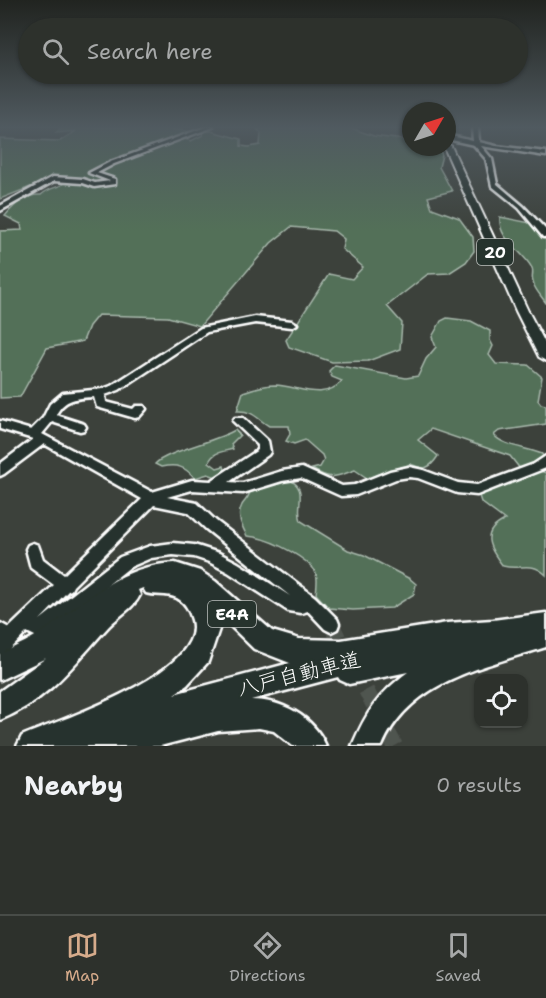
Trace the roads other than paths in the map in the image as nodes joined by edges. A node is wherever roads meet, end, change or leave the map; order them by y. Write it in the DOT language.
graph roads {
  1 [pos="117,162"];
  2 [pos="454,162"];
  3 [pos="490,162"];
  4 [pos="0,209"];
  5 [pos="546,235"];
  6 [pos="292,324"];
  7 [pos="546,356"];
  8 [pos="99,393"];
  9 [pos="140,409"];
  10 [pos="50,417"];
  11 [pos="239,420"];
  12 [pos="0,425"];
  13 [pos="80,426"];
  14 [pos="39,436"];
  15 [pos="546,461"];
  16 [pos="0,471"];
  17 [pos="213,486"];
  18 [pos="151,499"];
  19 [pos="33,549"];
  20 [pos="66,585"];
  21 [pos="310,602"];
  22 [pos="26,624"];
  23 [pos="331,624"];
  24 [pos="546,625"];
  25 [pos="492,632"];
  26 [pos="546,634"];
  27 [pos="4,639"];
  28 [pos="0,667"];
  29 [pos="0,706"];
  30 [pos="32,746"];
  31 [pos="57,746"];
  32 [pos="86,746"];
  33 [pos="114,746"];
  34 [pos="311,746"];
  35 [pos="367,746"];
  1 -- 4 [label="street"];
  2 -- 7 [label="main road, 20"];
  3 -- 5 [label="street"];
  6 -- 8 [label="street"];
  8 -- 9 [label="street"];
  8 -- 10 [label="street"];
  10 -- 13 [label="street"];
  10 -- 14 [label="street"];
  11 -- 17 [label="street"];
  12 -- 14 [label="street"];
  14 -- 16 [label="street"];
  14 -- 18 [label="street"];
  15 -- 17 [label="street"];
  17 -- 18 [label="street"];
  18 -- 20 [label="street"];
  18 -- 21 [label="street"];
  19 -- 20 [label="street"];
  20 -- 22 [label="street"];
  21 -- 22 [label="street"];
  21 -- 23 [label="street"];
  22 -- 27 [label="street"];
  24 -- 25 [label="highway, 八戸自動車道 / E4A"];
  25 -- 28 [label="highway, E4A"];
  25 -- 31 [label="highway, 八戸自動車道 / E4A"];
  26 -- 32 [label="highway, 八戸自動車道"];
  26 -- 35 [label="highway"];
  29 -- 30 [label="highway, E4A"];
  33 -- 34 [label="highway"];
}
